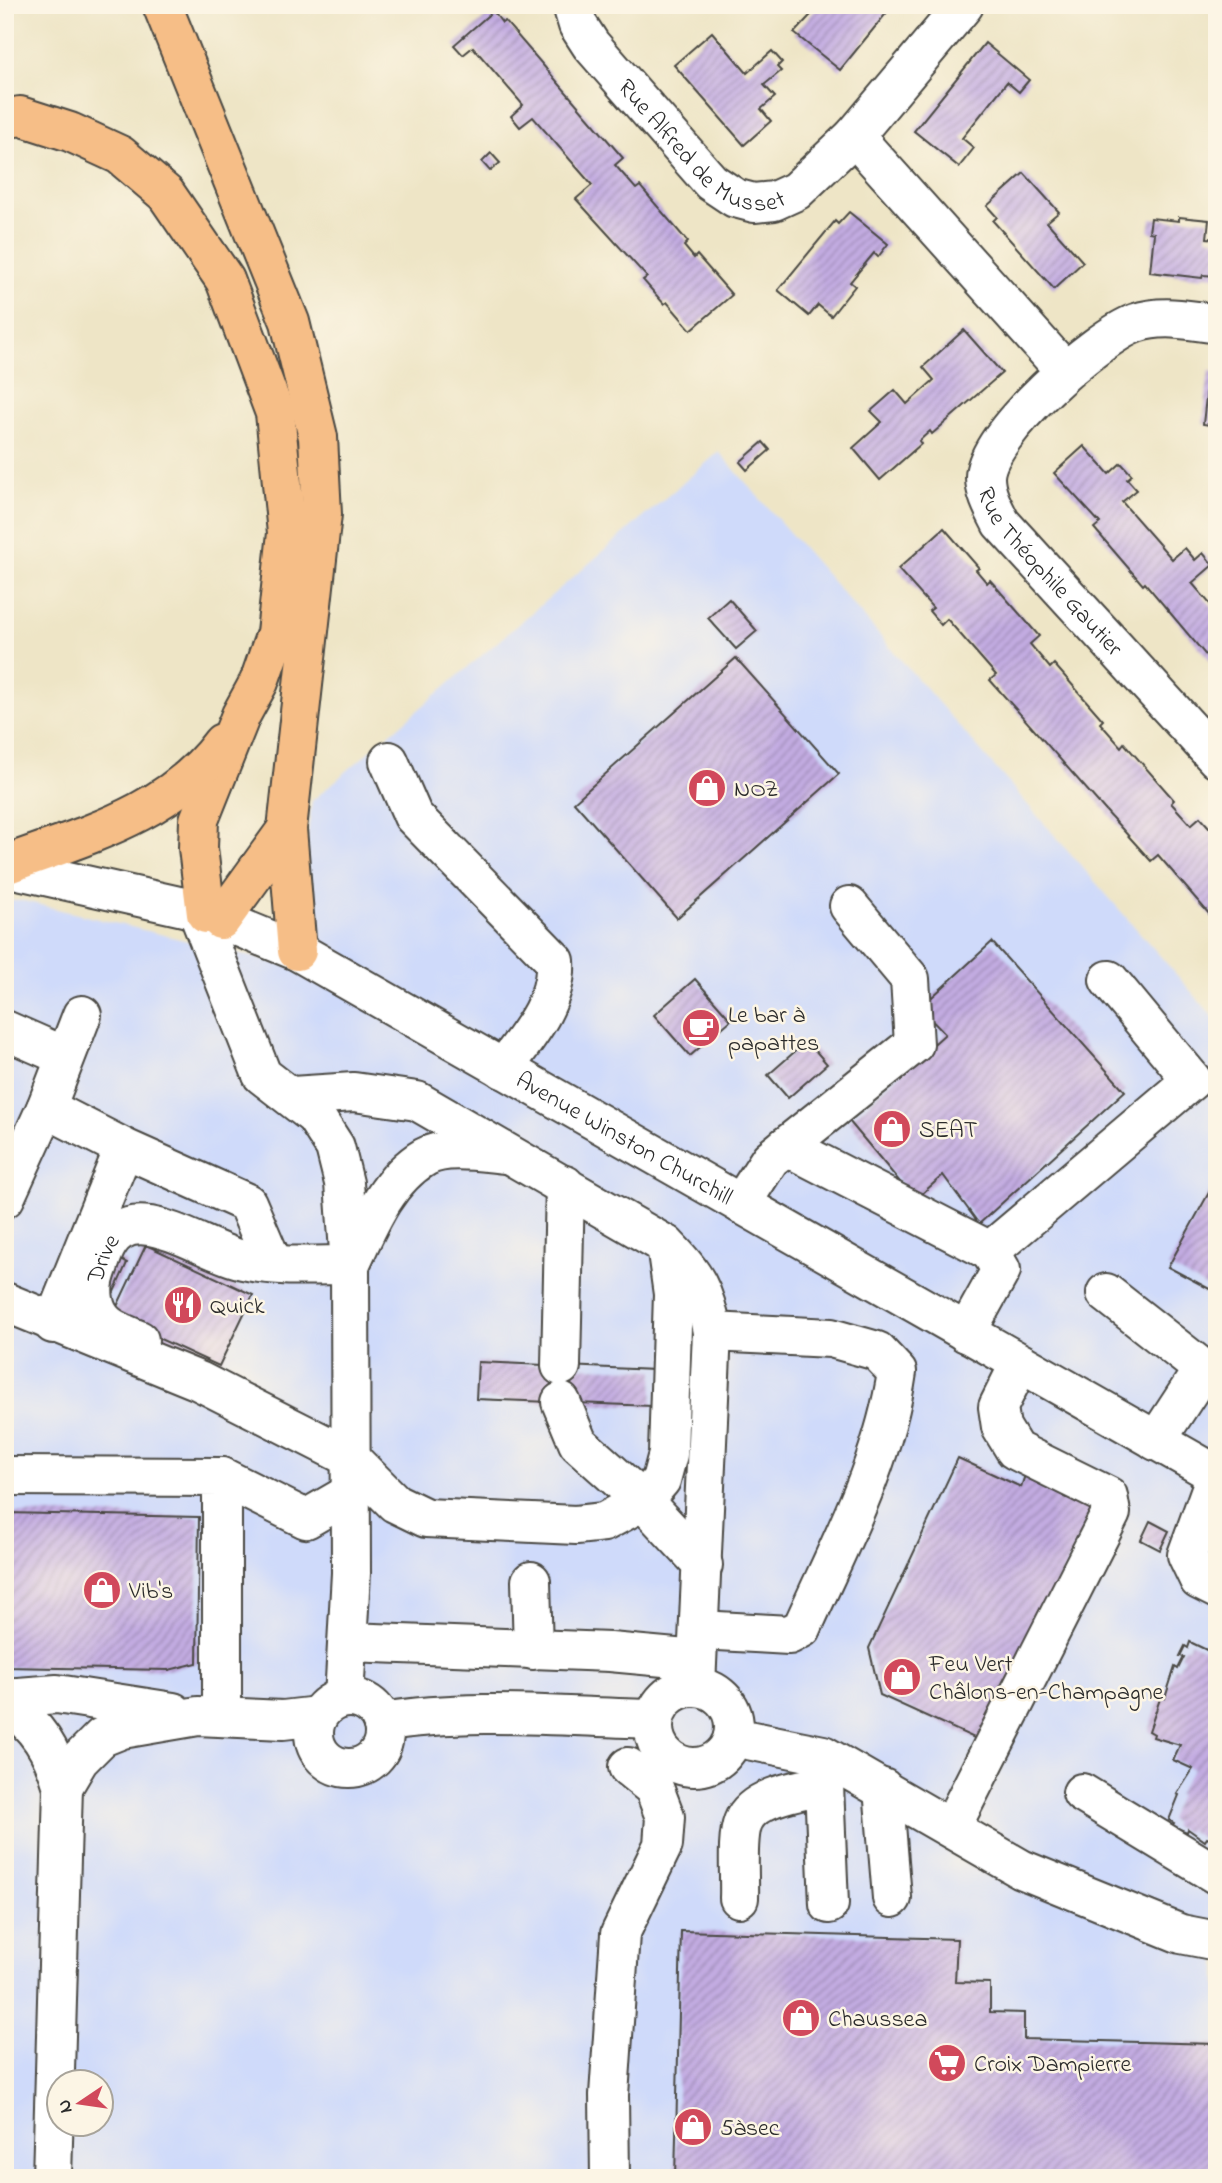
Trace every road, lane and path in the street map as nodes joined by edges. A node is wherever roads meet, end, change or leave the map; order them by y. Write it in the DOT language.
graph roads {
  1 [pos="162,5"];
  2 [pos="572,5"];
  3 [pos="964,5"];
  4 [pos="5,118"];
  5 [pos="854,136"];
  6 [pos="1217,324"];
  7 [pos="1065,371"];
  8 [pos="242,715"];
  9 [pos="1217,759"];
  10 [pos="388,761"];
  11 [pos="287,829"];
  12 [pos="5,866"];
  13 [pos="849,906"];
  14 [pos="208,915"];
  15 [pos="296,951"];
  16 [pos="1109,980"];
  17 [pos="82,1015"];
  18 [pos="5,1030"];
  19 [pos="64,1056"];
  20 [pos="503,1069"];
  21 [pos="292,1096"];
  22 [pos="46,1108"];
  23 [pos="786,1146"];
  24 [pos="124,1148"];
  25 [pos="511,1154"];
  26 [pos="565,1185"];
  27 [pos="5,1198"];
  28 [pos="247,1203"];
  29 [pos="741,1205"];
  30 [pos="666,1245"];
  31 [pos="218,1251"];
  32 [pos="990,1251"];
  33 [pos="273,1264"];
  34 [pos="350,1265"];
  35 [pos="1106,1293"];
  36 [pos="5,1302"];
  37 [pos="53,1324"];
  38 [pos="712,1332"];
  39 [pos="966,1333"];
  40 [pos="1020,1363"];
  41 [pos="1210,1373"];
  42 [pos="199,1381"];
  43 [pos="1156,1441"];
  44 [pos="350,1475"];
  45 [pos="1216,1475"];
  46 [pos="5,1476"];
  47 [pos="222,1478"];
  48 [pos="643,1501"];
  49 [pos="703,1565"];
  50 [pos="531,1581"];
  51 [pos="1217,1589"];
  52 [pos="349,1642"];
  53 [pos="533,1650"];
  54 [pos="698,1658"];
  55 [pos="5,1701"];
  56 [pos="331,1707"];
  57 [pos="210,1716"];
  58 [pos="654,1719"];
  59 [pos="382,1722"];
  60 [pos="733,1737"];
  61 [pos="702,1767"];
  62 [pos="628,1768"];
  63 [pos="823,1770"];
  64 [pos="63,1787"];
  65 [pos="883,1788"];
  66 [pos="1082,1793"];
  67 [pos="665,1817"];
  68 [pos="951,1828"];
  69 [pos="1217,1875"];
  70 [pos="739,1898"];
  71 [pos="892,1898"];
  72 [pos="829,1904"];
  73 [pos="1217,1941"];
  74 [pos="52,2178"];
  75 [pos="610,2178"];
  1 -- 11 [label="main road"];
  2 -- 5 [label="street, Rue Alfred de Musset"];
  3 -- 5 [label="street, Rue Alfred de Musset"];
  4 -- 8 [label="main road"];
  5 -- 7 [label="street"];
  6 -- 7 [label="street, Rue Théophile Gautier"];
  7 -- 9 [label="street, Rue Théophile Gautier"];
  8 -- 12 [label="main road"];
  8 -- 14 [label="main road"];
  10 -- 20 [label="street"];
  11 -- 14 [label="main road"];
  11 -- 15 [label="main road"];
  12 -- 14 [label="street, Avenue Winston Churchill"];
  13 -- 23 [label="street"];
  14 -- 15 [label="street, Avenue Winston Churchill"];
  14 -- 21 [label="street"];
  15 -- 20 [label="street, Avenue Winston Churchill"];
  16 -- 32 [label="street"];
  17 -- 19 [label="street"];
  18 -- 19 [label="street"];
  19 -- 22 [label="street"];
  20 -- 29 [label="street, Avenue Winston Churchill"];
  21 -- 25 [label="street"];
  21 -- 34 [label="street"];
  22 -- 24 [label="street"];
  22 -- 27 [label="street"];
  23 -- 29 [label="street"];
  23 -- 32 [label="street"];
  24 -- 28 [label="street"];
  24 -- 37 [label="street"];
  25 -- 26 [label="street"];
  25 -- 34 [label="street"];
  26 -- 30 [label="street"];
  26 -- 48 [label="street"];
  28 -- 31 [label="street"];
  28 -- 33 [label="street"];
  29 -- 39 [label="street, Avenue Winston Churchill"];
  30 -- 38 [label="street"];
  30 -- 48 [label="street"];
  31 -- 33 [label="street, Drive"];
  31 -- 42 [label="street, Drive"];
  32 -- 39 [label="street"];
  33 -- 34 [label="street, Drive"];
  34 -- 44 [label="street"];
  35 -- 41 [label="street"];
  36 -- 37 [label="street"];
  37 -- 42 [label="street"];
  38 -- 49 [label="street"];
  38 -- 54 [label="street"];
  39 -- 40 [label="street, Avenue Winston Churchill"];
  40 -- 43 [label="street, Avenue Winston Churchill"];
  40 -- 68 [label="street"];
  41 -- 43 [label="street"];
  42 -- 44 [label="street"];
  43 -- 45 [label="street, Avenue Winston Churchill"];
  44 -- 47 [label="street"];
  44 -- 48 [label="street"];
  44 -- 52 [label="street"];
  45 -- 51 [label="street"];
  46 -- 47 [label="street"];
  47 -- 57 [label="street"];
  48 -- 49 [label="street"];
  49 -- 54 [label="street"];
  50 -- 53 [label="street"];
  52 -- 53 [label="street"];
  52 -- 56 [label="street"];
  53 -- 54 [label="street"];
  54 -- 58 [label="street"];
  54 -- 60 [label="street"];
  55 -- 57 [label="street"];
  55 -- 64 [label="street"];
  56 -- 57 [label="street"];
  56 -- 59 [label="street"];
  56 -- 59 [label="street"];
  57 -- 64 [label="street"];
  58 -- 59 [label="street"];
  58 -- 61 [label="street"];
  60 -- 61 [label="street"];
  60 -- 63 [label="street"];
  61 -- 67 [label="street"];
  62 -- 67 [label="street"];
  63 -- 65 [label="street"];
  63 -- 70 [label="street"];
  63 -- 72 [label="street"];
  64 -- 74 [label="street"];
  65 -- 68 [label="street"];
  65 -- 71 [label="street"];
  66 -- 69 [label="street"];
  67 -- 75 [label="street"];
  68 -- 73 [label="street"];
}
